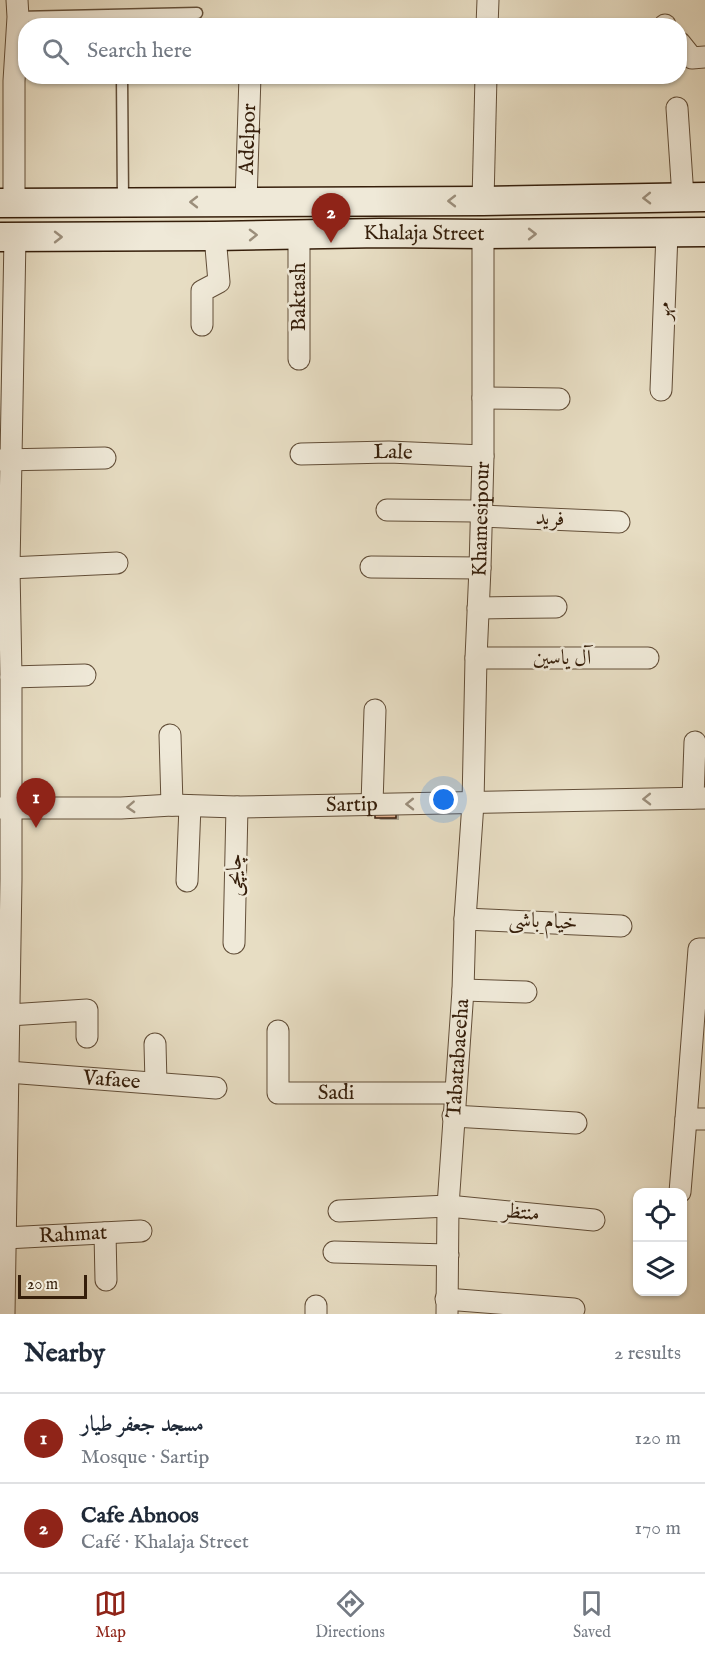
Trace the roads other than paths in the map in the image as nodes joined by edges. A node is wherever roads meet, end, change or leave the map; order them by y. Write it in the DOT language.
graph roads {
  1 [pos="488,0"];
  2 [pos="18,9"];
  3 [pos="197,13"];
  4 [pos="487,18"];
  5 [pos="687,52"];
  6 [pos="705,57"];
  7 [pos="7,81"];
  8 [pos="122,84"];
  9 [pos="250,84"];
  10 [pos="486,84"];
  11 [pos="677,108"];
  12 [pos="694,197"];
  13 [pos="379,201"];
  14 [pos="483,201"];
  15 [pos="7,202"];
  16 [pos="123,202"];
  17 [pos="246,202"];
  18 [pos="705,232"];
  19 [pos="380,233"];
  20 [pos="667,233"];
  21 [pos="299,234"];
  22 [pos="483,234"];
  23 [pos="215,236"];
  24 [pos="8,237"];
  25 [pos="202,325"];
  26 [pos="299,359"];
  27 [pos="661,390"];
  28 [pos="483,398"];
  29 [pos="559,399"];
  30 [pos="301,454"];
  31 [pos="483,456"];
  32 [pos="105,458"];
  33 [pos="5,461"];
  34 [pos="387,510"];
  35 [pos="481,516"];
  36 [pos="619,522"];
  37 [pos="117,563"];
  38 [pos="371,567"];
  39 [pos="9,568"];
  40 [pos="480,568"];
  41 [pos="556,607"];
  42 [pos="478,608"];
  43 [pos="476,658"];
  44 [pos="648,658"];
  45 [pos="85,675"];
  46 [pos="11,676"];
  47 [pos="375,710"];
  48 [pos="170,735"];
  49 [pos="696,742"];
  50 [pos="699,798"];
  51 [pos="473,803"];
  52 [pos="372,804"];
  53 [pos="181,806"];
  54 [pos="237,807"];
  55 [pos="5,808"];
  56 [pos="187,881"];
  57 [pos="465,919"];
  58 [pos="621,926"];
  59 [pos="234,943"];
  60 [pos="705,950"];
  61 [pos="463,990"];
  62 [pos="526,992"];
  63 [pos="9,1015"];
  64 [pos="278,1031"];
  65 [pos="87,1037"];
  66 [pos="155,1044"];
  67 [pos="8,1072"];
  68 [pos="156,1083"];
  69 [pos="216,1088"];
  70 [pos="455,1093"];
  71 [pos="453,1116"];
  72 [pos="695,1119"];
  73 [pos="576,1123"];
  74 [pos="681,1188"];
  75 [pos="3,1205"];
  76 [pos="448,1206"];
  77 [pos="339,1211"];
  78 [pos="594,1220"];
  79 [pos="141,1231"];
  80 [pos="105,1233"];
  81 [pos="5,1238"];
  82 [pos="334,1252"];
  83 [pos="448,1255"];
  84 [pos="106,1280"];
  85 [pos="2,1287"];
  86 [pos="446,1306"];
  87 [pos="574,1309"];
  88 [pos="4,1314"];
  1 -- 4 [label="street"];
  2 -- 3 [label="lane"];
  2 -- 7 [label="street"];
  5 -- 6 [label="street"];
  7 -- 15 [label="street"];
  8 -- 16 [label="lane"];
  9 -- 17 [label="street, Adelpor"];
  10 -- 14 [label="street"];
  11 -- 12 [label="street"];
  12 -- 14 [label="main road, Khalaja Street, one-way"];
  14 -- 13 [label="main road, Khalaja Street, one-way"];
  13 -- 17 [label="main road, Khalaja Street"];
  13 -- 19 [label="main road"];
  15 -- 16 [label="main road, Khalaja Street"];
  17 -- 16 [label="main road, Khalaja Street, one-way"];
  18 -- 20 [label="main road, Khalaja Street"];
  19 -- 21 [label="main road, Khalaja Street"];
  19 -- 22 [label="main road, Khalaja Street"];
  22 -- 20 [label="main road, Khalaja Street, one-way"];
  20 -- 27 [label="street, مهر"];
  23 -- 21 [label="main road, Khalaja Street, one-way"];
  21 -- 26 [label="street, Baktash"];
  22 -- 28 [label="street, Khamesipour"];
  24 -- 23 [label="main road, Khalaja Street, one-way"];
  23 -- 25 [label="street"];
  24 -- 33 [label="street"];
  28 -- 29 [label="street"];
  28 -- 31 [label="street, Khamesipour"];
  30 -- 31 [label="street, Lale"];
  31 -- 35 [label="street, Khamesipour"];
  32 -- 33 [label="street"];
  33 -- 39 [label="street"];
  34 -- 35 [label="street, فرید"];
  35 -- 36 [label="street, فرید"];
  35 -- 40 [label="street, Khamesipour"];
  37 -- 39 [label="street"];
  38 -- 40 [label="street"];
  39 -- 46 [label="street"];
  40 -- 42 [label="street, Khamesipour"];
  41 -- 42 [label="street"];
  42 -- 43 [label="street, Khamesipour"];
  43 -- 44 [label="street, آل یاسین"];
  43 -- 51 [label="street, Khamesipour"];
  45 -- 46 [label="street"];
  46 -- 55 [label="street"];
  47 -- 52 [label="street"];
  48 -- 53 [label="street"];
  49 -- 50 [label="street"];
  50 -- 51 [label="street, Sartip, one-way"];
  51 -- 52 [label="street, Sartip, one-way"];
  51 -- 57 [label="street, Tabatabaeeha"];
  52 -- 54 [label="street, Sartip"];
  53 -- 54 [label="street, Sartip"];
  53 -- 55 [label="street, Sartip, one-way"];
  53 -- 56 [label="street"];
  54 -- 59 [label="street, چایچی"];
  55 -- 63 [label="street"];
  57 -- 58 [label="street, خیام باشی"];
  57 -- 61 [label="street, Tabatabaeeha"];
  60 -- 72 [label="street"];
  61 -- 62 [label="street"];
  61 -- 70 [label="street, Tabatabaeeha"];
  63 -- 65 [label="street"];
  63 -- 67 [label="street"];
  64 -- 70 [label="street, Sadi"];
  66 -- 68 [label="street"];
  67 -- 68 [label="street, Vafaee"];
  67 -- 75 [label="street"];
  68 -- 69 [label="street, Vafaee"];
  70 -- 71 [label="street, Tabatabaeeha"];
  71 -- 73 [label="street"];
  71 -- 76 [label="street, Tabatabaeeha"];
  72 -- 74 [label="street"];
  75 -- 81 [label="street"];
  76 -- 77 [label="street, منتظر"];
  76 -- 78 [label="street, منتظر"];
  76 -- 83 [label="street, Tabatabaeeha"];
  79 -- 80 [label="street, Rahmat"];
  80 -- 81 [label="street, Rahmat"];
  80 -- 84 [label="street"];
  81 -- 85 [label="street"];
  82 -- 83 [label="street"];
  83 -- 86 [label="street, Tabatabaeeha"];
  85 -- 88 [label="street"];
  86 -- 87 [label="street"];
}
